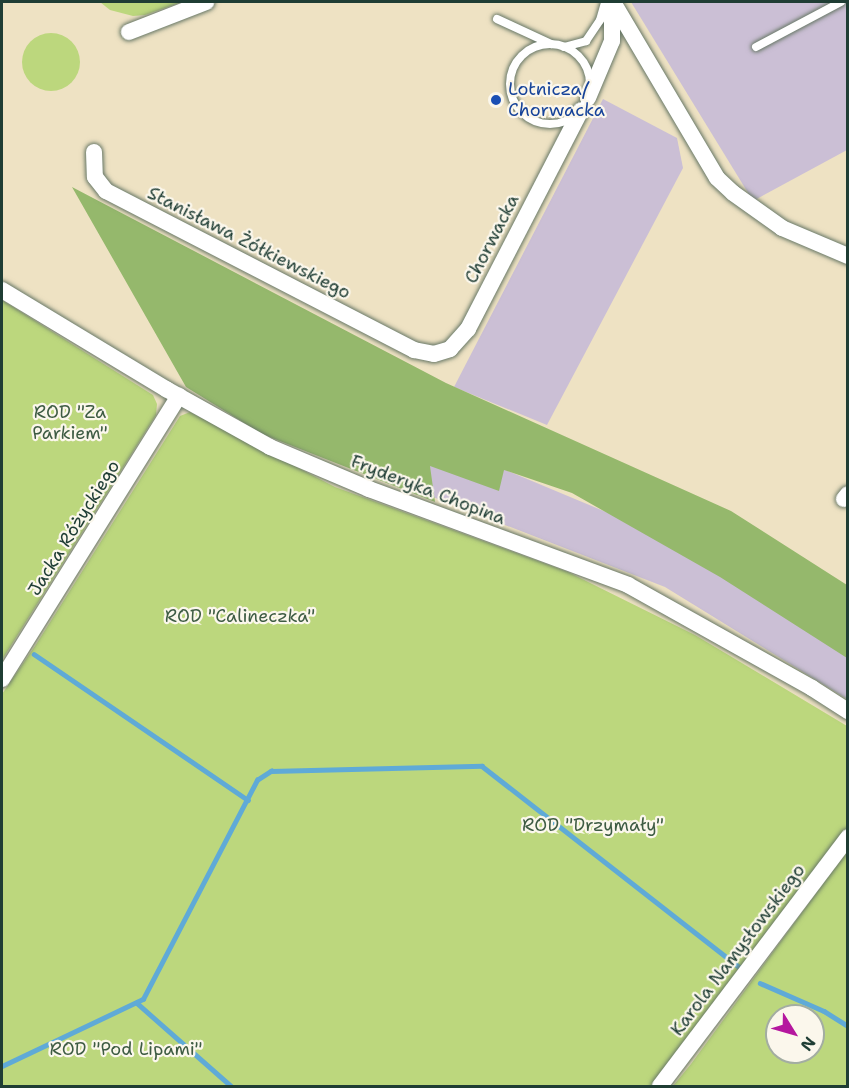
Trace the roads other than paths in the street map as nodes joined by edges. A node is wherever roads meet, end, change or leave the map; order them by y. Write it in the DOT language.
graph roads {
  1 [pos="206,2"];
  2 [pos="605,2"];
  3 [pos="612,2"];
  4 [pos="841,2"];
  5 [pos="497,19"];
  6 [pos="129,32"];
  7 [pos="552,44"];
  8 [pos="564,47"];
  9 [pos="756,47"];
  10 [pos="584,104"];
  11 [pos="93,152"];
  12 [pos="848,256"];
  13 [pos="2,290"];
  14 [pos="414,350"];
  15 [pos="179,396"];
  16 [pos="2,679"];
  17 [pos="848,711"];
  18 [pos="848,837"];
  19 [pos="660,1086"];
  1 -- 6 [label="street"];
  2 -- 8 [label="lane"];
  3 -- 10 [label="street, Chorwacka"];
  3 -- 12 [label="street"];
  4 -- 9 [label="lane"];
  5 -- 7 [label="lane"];
  7 -- 8 [label="lane"];
  7 -- 10 [label="lane"];
  8 -- 10 [label="lane"];
  10 -- 14 [label="street, Chorwacka"];
  11 -- 14 [label="street, Stanisława Żółkiewskiego"];
  13 -- 15 [label="street, Fryderyka Chopina"];
  15 -- 16 [label="street, Jacka Różyckiego"];
  15 -- 17 [label="street, Fryderyka Chopina"];
  18 -- 19 [label="street, Karola Namysłowskiego"];
}
